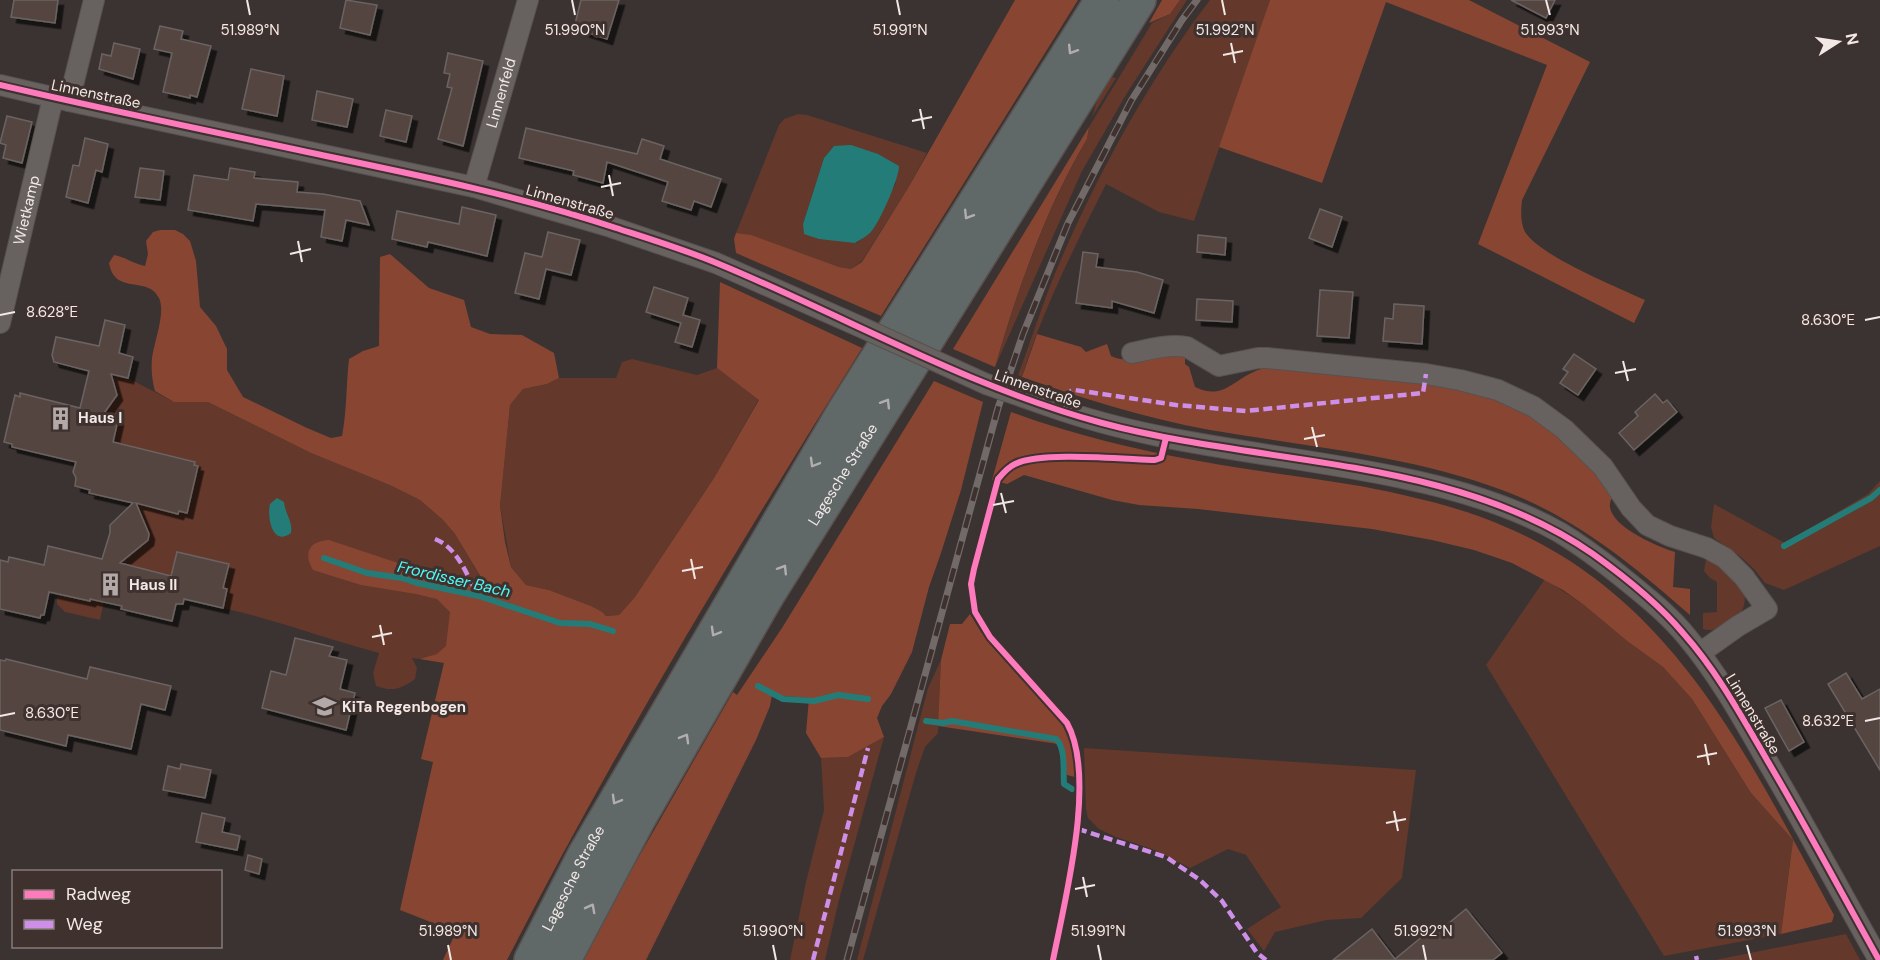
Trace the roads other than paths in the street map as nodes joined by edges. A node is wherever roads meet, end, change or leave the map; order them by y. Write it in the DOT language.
graph roads {
  1 [pos="94,0"];
  2 [pos="528,0"];
  3 [pos="1102,0"];
  4 [pos="1138,0"];
  5 [pos="0,85"];
  6 [pos="61,99"];
  7 [pos="474,187"];
  8 [pos="0,323"];
  9 [pos="1132,353"];
  10 [pos="1700,653"];
  11 [pos="531,960"];
  12 [pos="564,960"];
  13 [pos="1880,960"];
  1 -- 6 [label="street, Wietkamp"];
  2 -- 7 [label="street, Linnenfeld"];
  3 -- 11 [label="highway, Lagesche Straße, one-way"];
  12 -- 4 [label="highway, Lagesche Straße, one-way"];
  5 -- 6 [label="street, Linnenstraße"];
  6 -- 7 [label="street, Linnenstraße"];
  6 -- 8 [label="street, Wietkamp"];
  7 -- 10 [label="street, Linnenstraße, bridge"];
  9 -- 10 [label="street"];
  10 -- 13 [label="street, Linnenstraße"];
}
